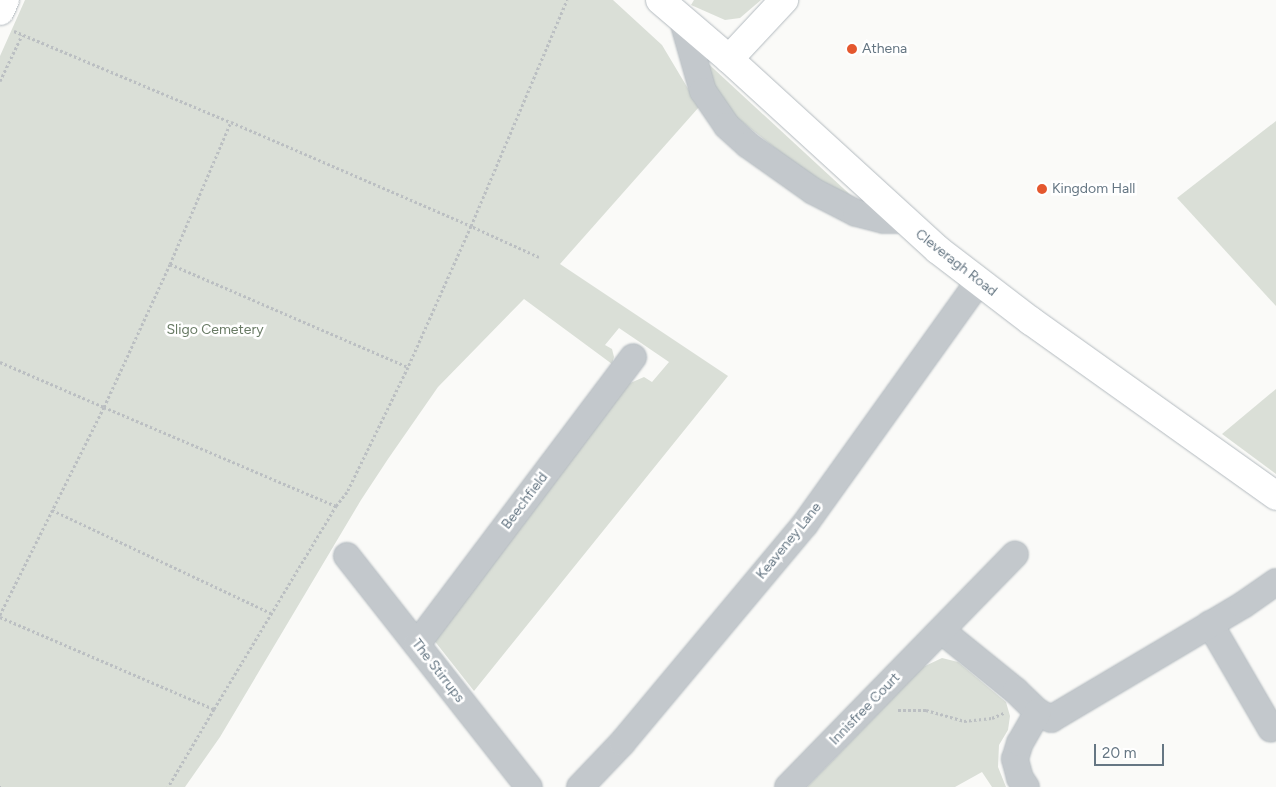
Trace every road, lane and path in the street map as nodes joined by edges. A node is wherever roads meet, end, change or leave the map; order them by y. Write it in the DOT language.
graph roads {
  1 [pos="5,0"];
  2 [pos="567,0"];
  3 [pos="660,0"];
  4 [pos="784,0"];
  5 [pos="682,18"];
  6 [pos="4,20"];
  7 [pos="22,35"];
  8 [pos="729,58"];
  9 [pos="0,81"];
  10 [pos="231,122"];
  11 [pos="903,220"];
  12 [pos="471,226"];
  13 [pos="539,257"];
  14 [pos="170,264"];
  15 [pos="979,281"];
  16 [pos="633,357"];
  17 [pos="0,362"];
  18 [pos="408,367"];
  19 [pos="104,407"];
  20 [pos="1276,496"];
  21 [pos="336,506"];
  22 [pos="52,510"];
  23 [pos="1015,554"];
  24 [pos="347,556"];
  25 [pos="1276,582"];
  26 [pos="270,613"];
  27 [pos="0,616"];
  28 [pos="1210,624"];
  29 [pos="942,631"];
  30 [pos="417,644"];
  31 [pos="1032,705"];
  32 [pos="214,709"];
  33 [pos="894,711"];
  34 [pos="1271,729"];
  35 [pos="168,787"];
  36 [pos="529,787"];
  37 [pos="580,787"];
  38 [pos="788,787"];
  39 [pos="1026,787"];
  1 -- 6 [label="street"];
  2 -- 12 [label="path"];
  3 -- 5 [label="street, Cleveragh Road"];
  4 -- 8 [label="street"];
  5 -- 8 [label="street, Cleveragh Road"];
  5 -- 11 [label="street"];
  6 -- 7 [label="path"];
  7 -- 9 [label="path"];
  7 -- 10 [label="path"];
  8 -- 11 [label="street, Cleveragh Road"];
  10 -- 12 [label="path"];
  10 -- 14 [label="path"];
  11 -- 15 [label="street, Cleveragh Road"];
  12 -- 13 [label="path"];
  12 -- 18 [label="path"];
  14 -- 18 [label="path"];
  14 -- 19 [label="path"];
  15 -- 20 [label="street, Cleveragh Road"];
  15 -- 37 [label="street, Keaveney Lane"];
  16 -- 30 [label="street, Beechfield"];
  17 -- 19 [label="path"];
  18 -- 21 [label="path"];
  19 -- 21 [label="path"];
  19 -- 22 [label="path"];
  21 -- 26 [label="path"];
  22 -- 26 [label="path"];
  22 -- 27 [label="path"];
  23 -- 29 [label="street, Innisfree Court"];
  24 -- 30 [label="street, The Stirrups"];
  25 -- 28 [label="street"];
  26 -- 32 [label="path"];
  27 -- 32 [label="path"];
  28 -- 31 [label="street"];
  28 -- 34 [label="street"];
  29 -- 31 [label="street"];
  29 -- 38 [label="street, Innisfree Court"];
  30 -- 36 [label="street, The Stirrups"];
  31 -- 33 [label="path"];
  31 -- 39 [label="street"];
  32 -- 35 [label="path"];
}
